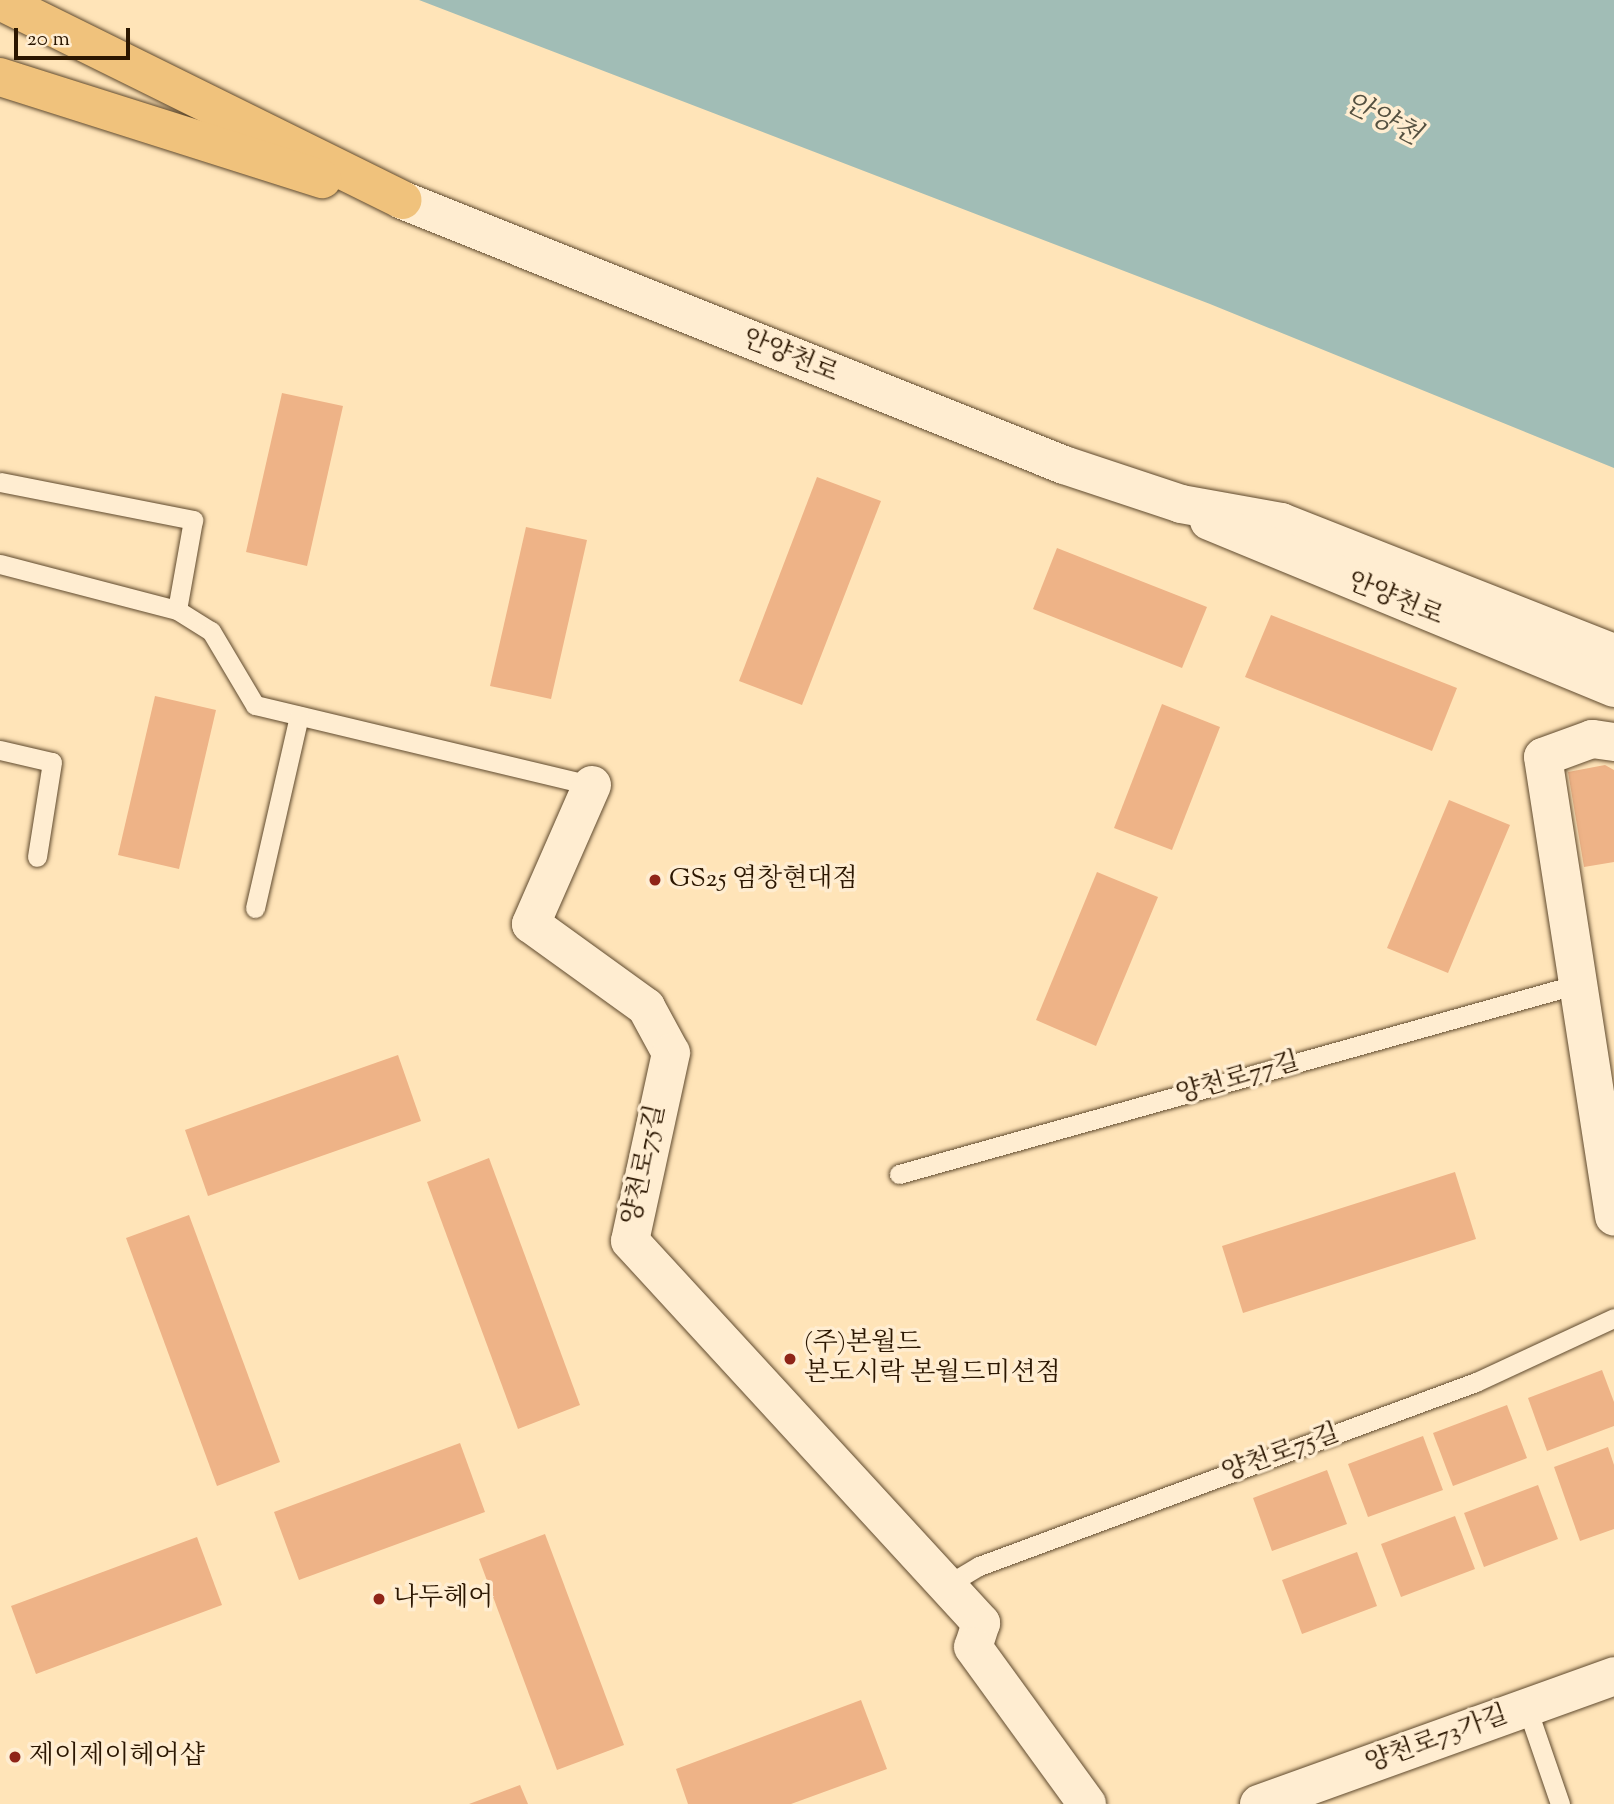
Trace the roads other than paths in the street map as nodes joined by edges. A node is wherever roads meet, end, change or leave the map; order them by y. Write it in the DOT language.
graph roads {
  1 [pos="0,1"];
  2 [pos="0,77"];
  3 [pos="402,200"];
  4 [pos="0,482"];
  5 [pos="1181,504"];
  6 [pos="0,564"];
  7 [pos="177,610"];
  8 [pos="1614,653"];
  9 [pos="1614,688"];
  10 [pos="299,716"];
  11 [pos="1614,742"];
  12 [pos="0,750"];
  13 [pos="592,785"];
  14 [pos="37,857"];
  15 [pos="255,908"];
  16 [pos="1578,984"];
  17 [pos="899,1174"];
  18 [pos="1614,1217"];
  19 [pos="1614,1318"];
  20 [pos="947,1586"];
  21 [pos="1614,1676"];
  22 [pos="1527,1708"];
  23 [pos="1087,1804"];
  24 [pos="1259,1804"];
  25 [pos="1560,1804"];
  1 -- 3 [label="highway"];
  2 -- 3 [label="highway"];
  3 -- 5 [label="street, 안양천로"];
  4 -- 7 [label="lane"];
  5 -- 8 [label="street, 안양천로"];
  5 -- 9 [label="street, 안양천로"];
  6 -- 7 [label="lane"];
  7 -- 10 [label="lane"];
  10 -- 13 [label="lane"];
  10 -- 15 [label="lane"];
  11 -- 16 [label="street"];
  12 -- 14 [label="lane"];
  13 -- 20 [label="street, 양천로75길"];
  16 -- 17 [label="lane, 양천로77길"];
  16 -- 18 [label="street"];
  19 -- 20 [label="lane, 양천로75길"];
  20 -- 23 [label="street, 양천로75길"];
  21 -- 22 [label="street, 양천로73가길"];
  22 -- 24 [label="street, 양천로73가길"];
  22 -- 25 [label="lane"];
}
